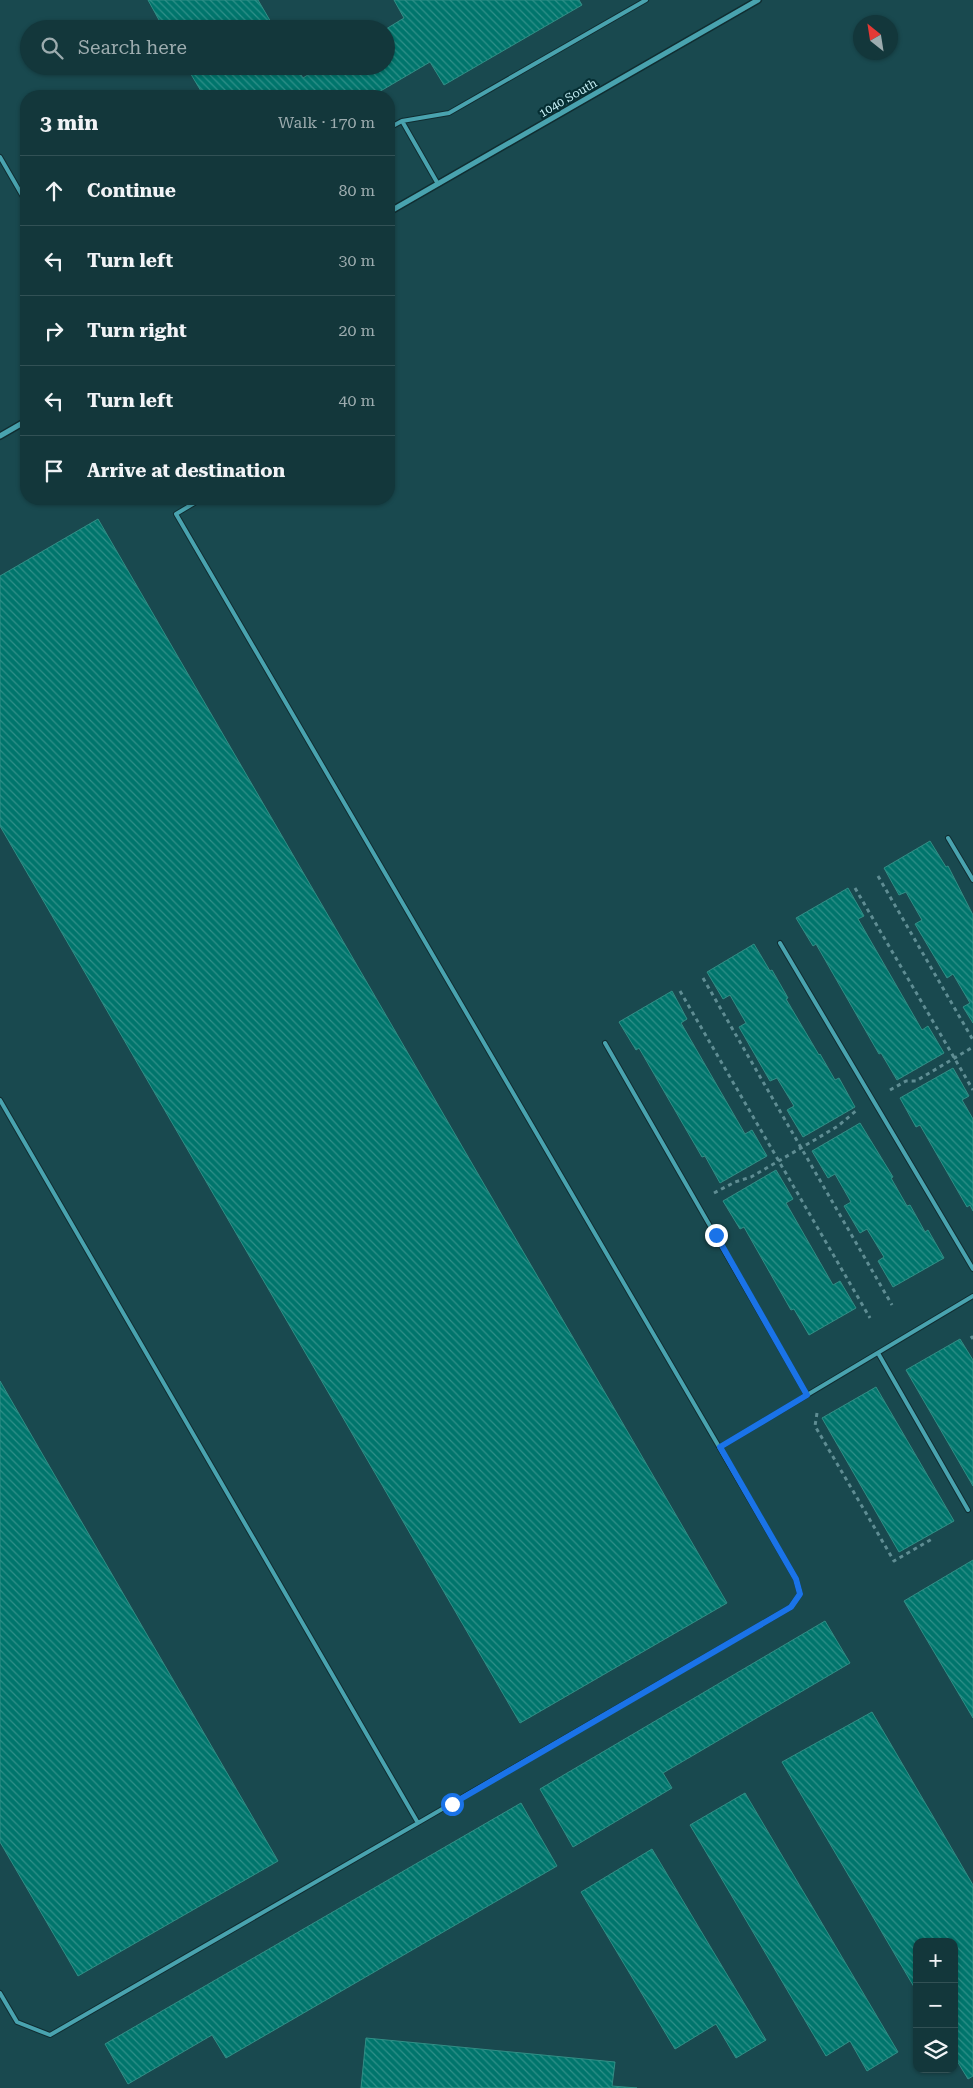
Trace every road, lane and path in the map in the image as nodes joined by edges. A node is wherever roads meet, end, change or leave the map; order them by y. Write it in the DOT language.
graph roads {
  1 [pos="646,0"];
  2 [pos="758,0"];
  3 [pos="402,121"];
  4 [pos="395,125"];
  5 [pos="0,157"];
  6 [pos="438,184"];
  7 [pos="20,192"];
  8 [pos="395,209"];
  9 [pos="20,424"];
  10 [pos="0,436"];
  11 [pos="191,505"];
  12 [pos="948,838"];
  13 [pos="878,876"];
  14 [pos="973,880"];
  15 [pos="855,888"];
  16 [pos="780,943"];
  17 [pos="702,978"];
  18 [pos="680,991"];
  19 [pos="973,1040"];
  20 [pos="605,1043"];
  21 [pos="973,1047"];
  22 [pos="955,1058"];
  23 [pos="973,1090"];
  24 [pos="0,1100"];
  25 [pos="873,1100"];
  26 [pos="801,1148"];
  27 [pos="779,1161"];
  28 [pos="697,1203"];
  29 [pos="973,1270"];
  30 [pos="973,1296"];
  31 [pos="892,1305"];
  32 [pos="870,1318"];
  33 [pos="878,1352"];
  34 [pos="807,1395"];
  35 [pos="817,1412"];
  36 [pos="720,1447"];
  37 [pos="968,1510"];
  38 [pos="932,1539"];
  39 [pos="418,1823"];
  40 [pos="0,1993"];
  1 -- 3 [label="lane"];
  2 -- 6 [label="street, 1040 South"];
  3 -- 4 [label="lane"];
  3 -- 6 [label="lane"];
  5 -- 7 [label="lane"];
  6 -- 8 [label="street, 1040 South"];
  9 -- 10 [label="street"];
  11 -- 36 [label="lane"];
  12 -- 14 [label="lane"];
  13 -- 19 [label="path"];
  15 -- 22 [label="path"];
  16 -- 25 [label="lane"];
  17 -- 26 [label="path"];
  18 -- 27 [label="path"];
  20 -- 28 [label="lane"];
  21 -- 22 [label="path"];
  22 -- 23 [label="path"];
  22 -- 25 [label="path"];
  24 -- 39 [label="lane"];
  25 -- 26 [label="path"];
  25 -- 29 [label="lane"];
  26 -- 27 [label="path"];
  26 -- 31 [label="path"];
  27 -- 28 [label="path"];
  27 -- 32 [label="path"];
  28 -- 34 [label="lane"];
  30 -- 33 [label="lane"];
  33 -- 34 [label="lane"];
  33 -- 37 [label="lane"];
  34 -- 36 [label="lane"];
  35 -- 38 [label="path"];
  36 -- 39 [label="lane"];
  39 -- 40 [label="lane"];
}
